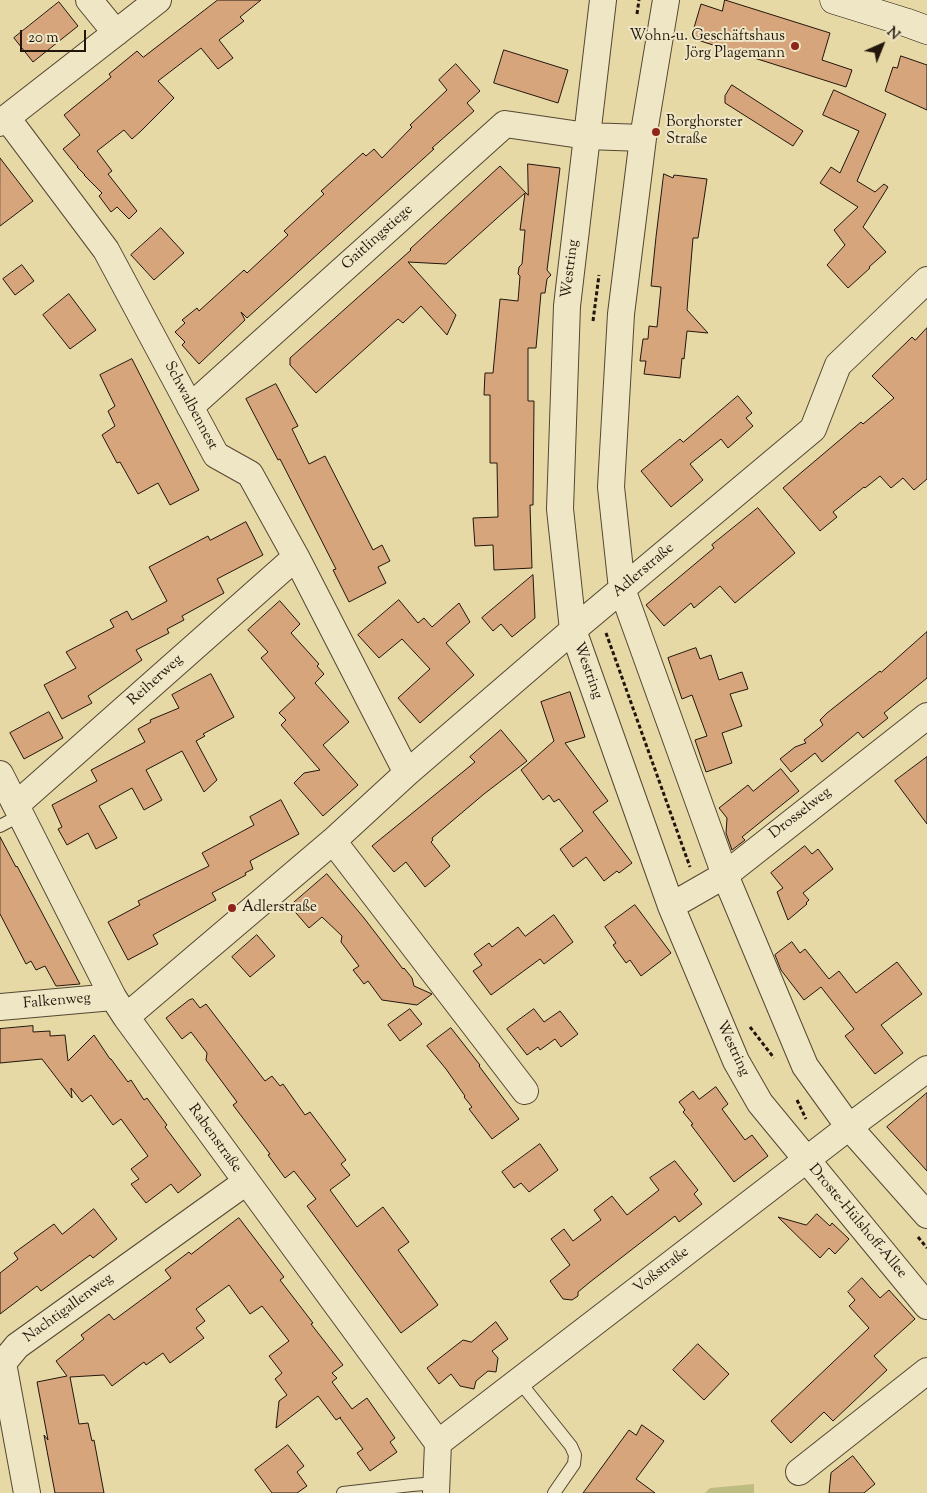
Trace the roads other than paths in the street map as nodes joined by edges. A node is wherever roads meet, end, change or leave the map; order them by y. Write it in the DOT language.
graph roads {
  1 [pos="90,0"];
  2 [pos="158,0"];
  3 [pos="603,0"];
  4 [pos="666,0"];
  5 [pos="834,0"];
  6 [pos="927,30"];
  7 [pos="116,33"];
  8 [pos="3,121"];
  9 [pos="587,136"];
  10 [pos="643,138"];
  11 [pos="927,280"];
  12 [pos="190,407"];
  13 [pos="296,557"];
  14 [pos="622,589"];
  15 [pos="573,630"];
  16 [pos="927,716"];
  17 [pos="407,773"];
  18 [pos="0,774"];
  19 [pos="12,815"];
  20 [pos="333,842"];
  21 [pos="725,874"];
  22 [pos="671,906"];
  23 [pos="0,1007"];
  24 [pos="120,1007"];
  25 [pos="927,1069"];
  26 [pos="525,1092"];
  27 [pos="849,1126"];
  28 [pos="806,1160"];
  29 [pos="246,1182"];
  30 [pos="927,1215"];
  31 [pos="927,1306"];
  32 [pos="927,1370"];
  33 [pos="519,1381"];
  34 [pos="438,1443"];
  35 [pos="799,1472"];
  36 [pos="436,1488"];
  37 [pos="27,1493"];
  38 [pos="342,1493"];
  39 [pos="554,1493"];
  1 -- 7 [label="street"];
  2 -- 7 [label="street"];
  3 -- 9 [label="street, Westring"];
  4 -- 10 [label="street"];
  5 -- 6 [label="main road"];
  7 -- 8 [label="street"];
  8 -- 12 [label="street, Schwalbennest"];
  9 -- 10 [label="street"];
  9 -- 12 [label="street, Gaitlingstiege"];
  9 -- 15 [label="street, Westring"];
  10 -- 14 [label="street"];
  11 -- 14 [label="street, Adlerstraße"];
  12 -- 13 [label="street, Schwalbennest"];
  13 -- 17 [label="street, Schwalbennest"];
  13 -- 19 [label="street, Reiherweg"];
  14 -- 15 [label="street, Adlerstraße"];
  14 -- 21 [label="street"];
  15 -- 17 [label="street, Adlerstraße"];
  15 -- 22 [label="street, Westring"];
  16 -- 21 [label="street, Drosselweg"];
  17 -- 20 [label="street, Adlerstraße"];
  18 -- 19 [label="street, Rabenstraße"];
  19 -- 24 [label="street, Rabenstraße"];
  20 -- 24 [label="street, Adlerstraße"];
  20 -- 26 [label="street"];
  21 -- 22 [label="street, Drosselweg"];
  21 -- 27 [label="street"];
  22 -- 28 [label="street, Westring"];
  23 -- 24 [label="street, Falkenweg"];
  24 -- 29 [label="street, Rabenstraße"];
  25 -- 27 [label="street, Voßstraße"];
  27 -- 28 [label="street, Voßstraße"];
  27 -- 30 [label="street"];
  28 -- 31 [label="street, Droste-Hülshoff-Allee"];
  28 -- 33 [label="street, Voßstraße"];
  29 -- 34 [label="street, Rabenstraße"];
  29 -- 37 [label="street, Nachtigallenweg"];
  32 -- 35 [label="street"];
  33 -- 34 [label="street, Voßstraße"];
  33 -- 39 [label="lane"];
  34 -- 36 [label="street"];
  36 -- 38 [label="lane"];
}
